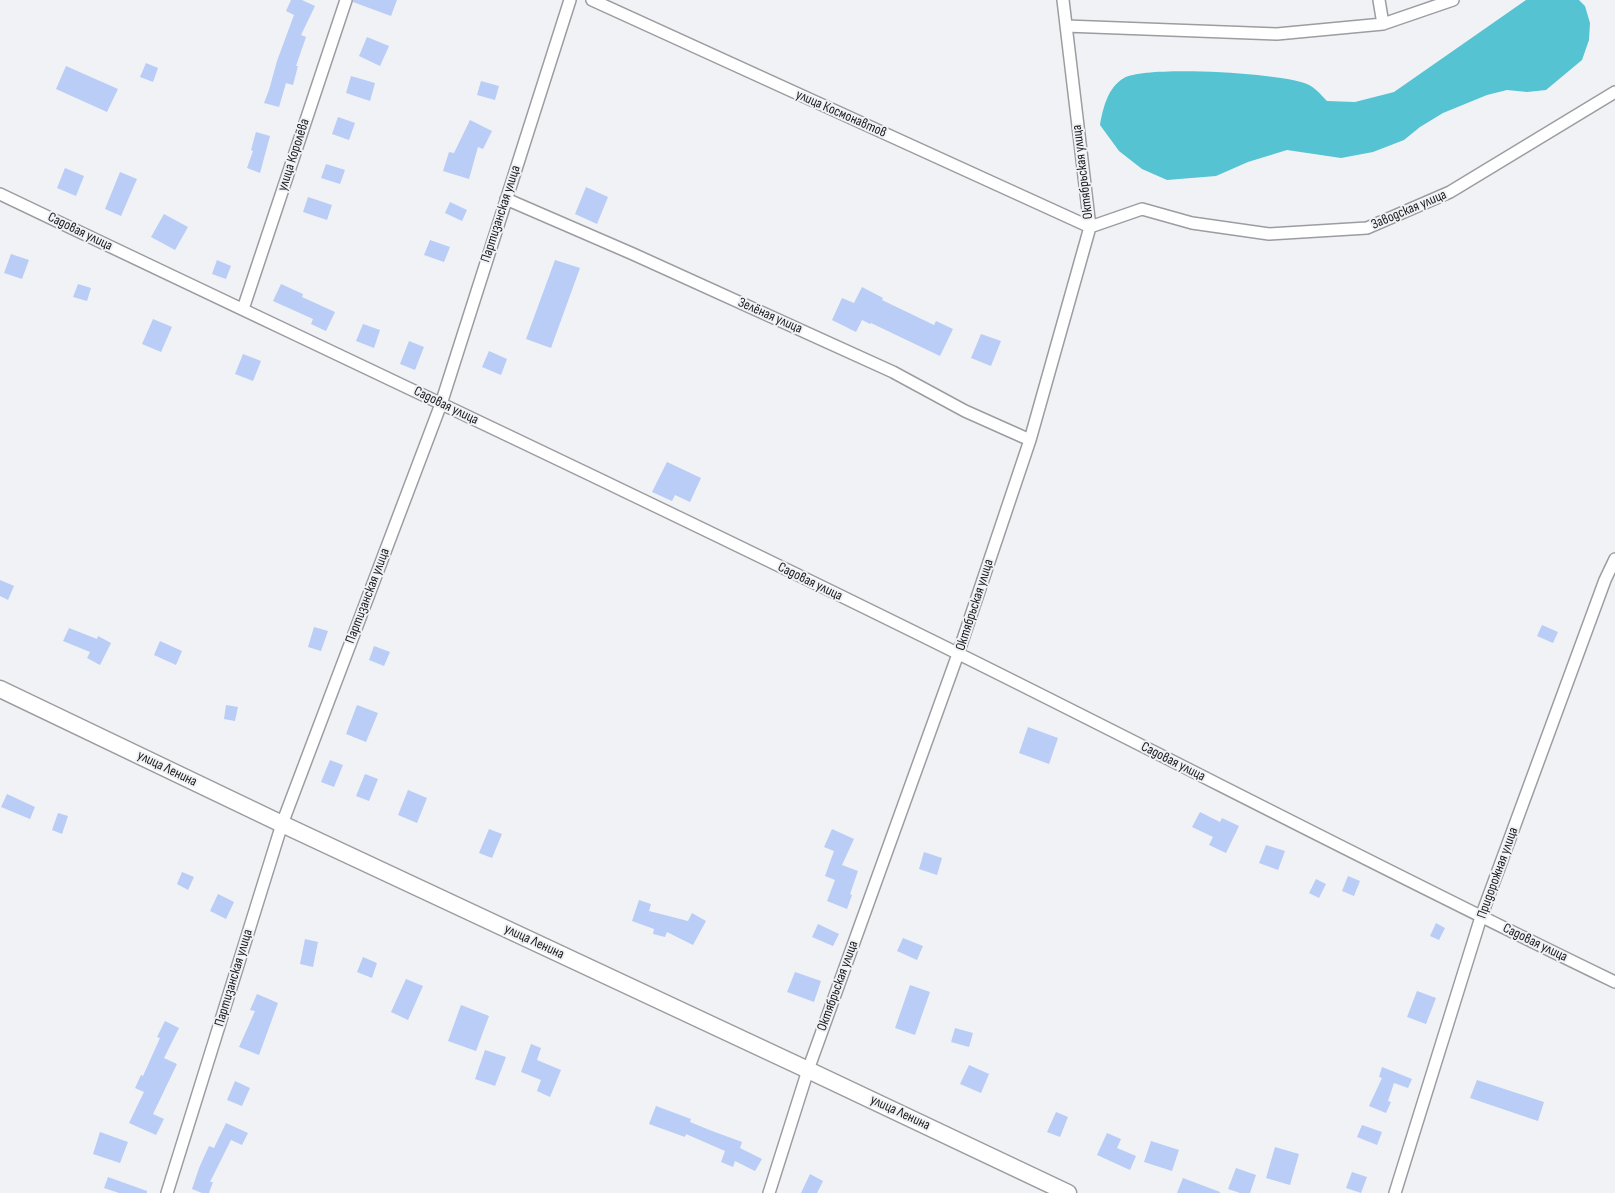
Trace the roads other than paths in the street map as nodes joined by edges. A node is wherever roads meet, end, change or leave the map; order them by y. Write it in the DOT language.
graph roads {
  1 [pos="346,0"];
  2 [pos="570,0"];
  3 [pos="592,0"];
  4 [pos="1063,0"];
  5 [pos="1380,0"];
  6 [pos="1453,0"];
  7 [pos="1383,24"];
  8 [pos="1066,26"];
  9 [pos="1615,91"];
  10 [pos="0,194"];
  11 [pos="506,199"];
  12 [pos="1090,227"];
  13 [pos="243,310"];
  14 [pos="441,404"];
  15 [pos="1030,440"];
  16 [pos="1615,559"];
  17 [pos="958,654"];
  18 [pos="0,689"];
  19 [pos="282,824"];
  20 [pos="1481,917"];
  21 [pos="1615,982"];
  22 [pos="808,1070"];
  23 [pos="167,1193"];
  24 [pos="769,1193"];
  25 [pos="1068,1193"];
  26 [pos="1395,1193"];
  1 -- 13 [label="street, улица Королёва"];
  2 -- 11 [label="street, Партизанская улица"];
  3 -- 12 [label="street, улица Космонавтов"];
  4 -- 8 [label="street, Октябрьская улица"];
  5 -- 7 [label="street"];
  6 -- 7 [label="street"];
  7 -- 8 [label="street"];
  8 -- 12 [label="street, Октябрьская улица"];
  9 -- 12 [label="street, Заводская улица"];
  10 -- 13 [label="street, Садовая улица"];
  11 -- 14 [label="street, Партизанская улица"];
  11 -- 15 [label="street, Зелёная улица"];
  12 -- 15 [label="street, Октябрьская улица"];
  13 -- 14 [label="street, Садовая улица"];
  14 -- 17 [label="street, Садовая улица"];
  14 -- 19 [label="street, Партизанская улица"];
  15 -- 17 [label="street, Октябрьская улица"];
  16 -- 20 [label="street, Придорожная улица"];
  17 -- 20 [label="street, Садовая улица"];
  17 -- 22 [label="street, Октябрьская улица"];
  18 -- 19 [label="street, улица Ленина"];
  19 -- 22 [label="street, улица Ленина"];
  19 -- 23 [label="street, Партизанская улица"];
  20 -- 21 [label="street, Садовая улица"];
  20 -- 26 [label="street, Придорожная улица"];
  22 -- 24 [label="street, Октябрьская улица"];
  22 -- 25 [label="street, улица Ленина"];
}
